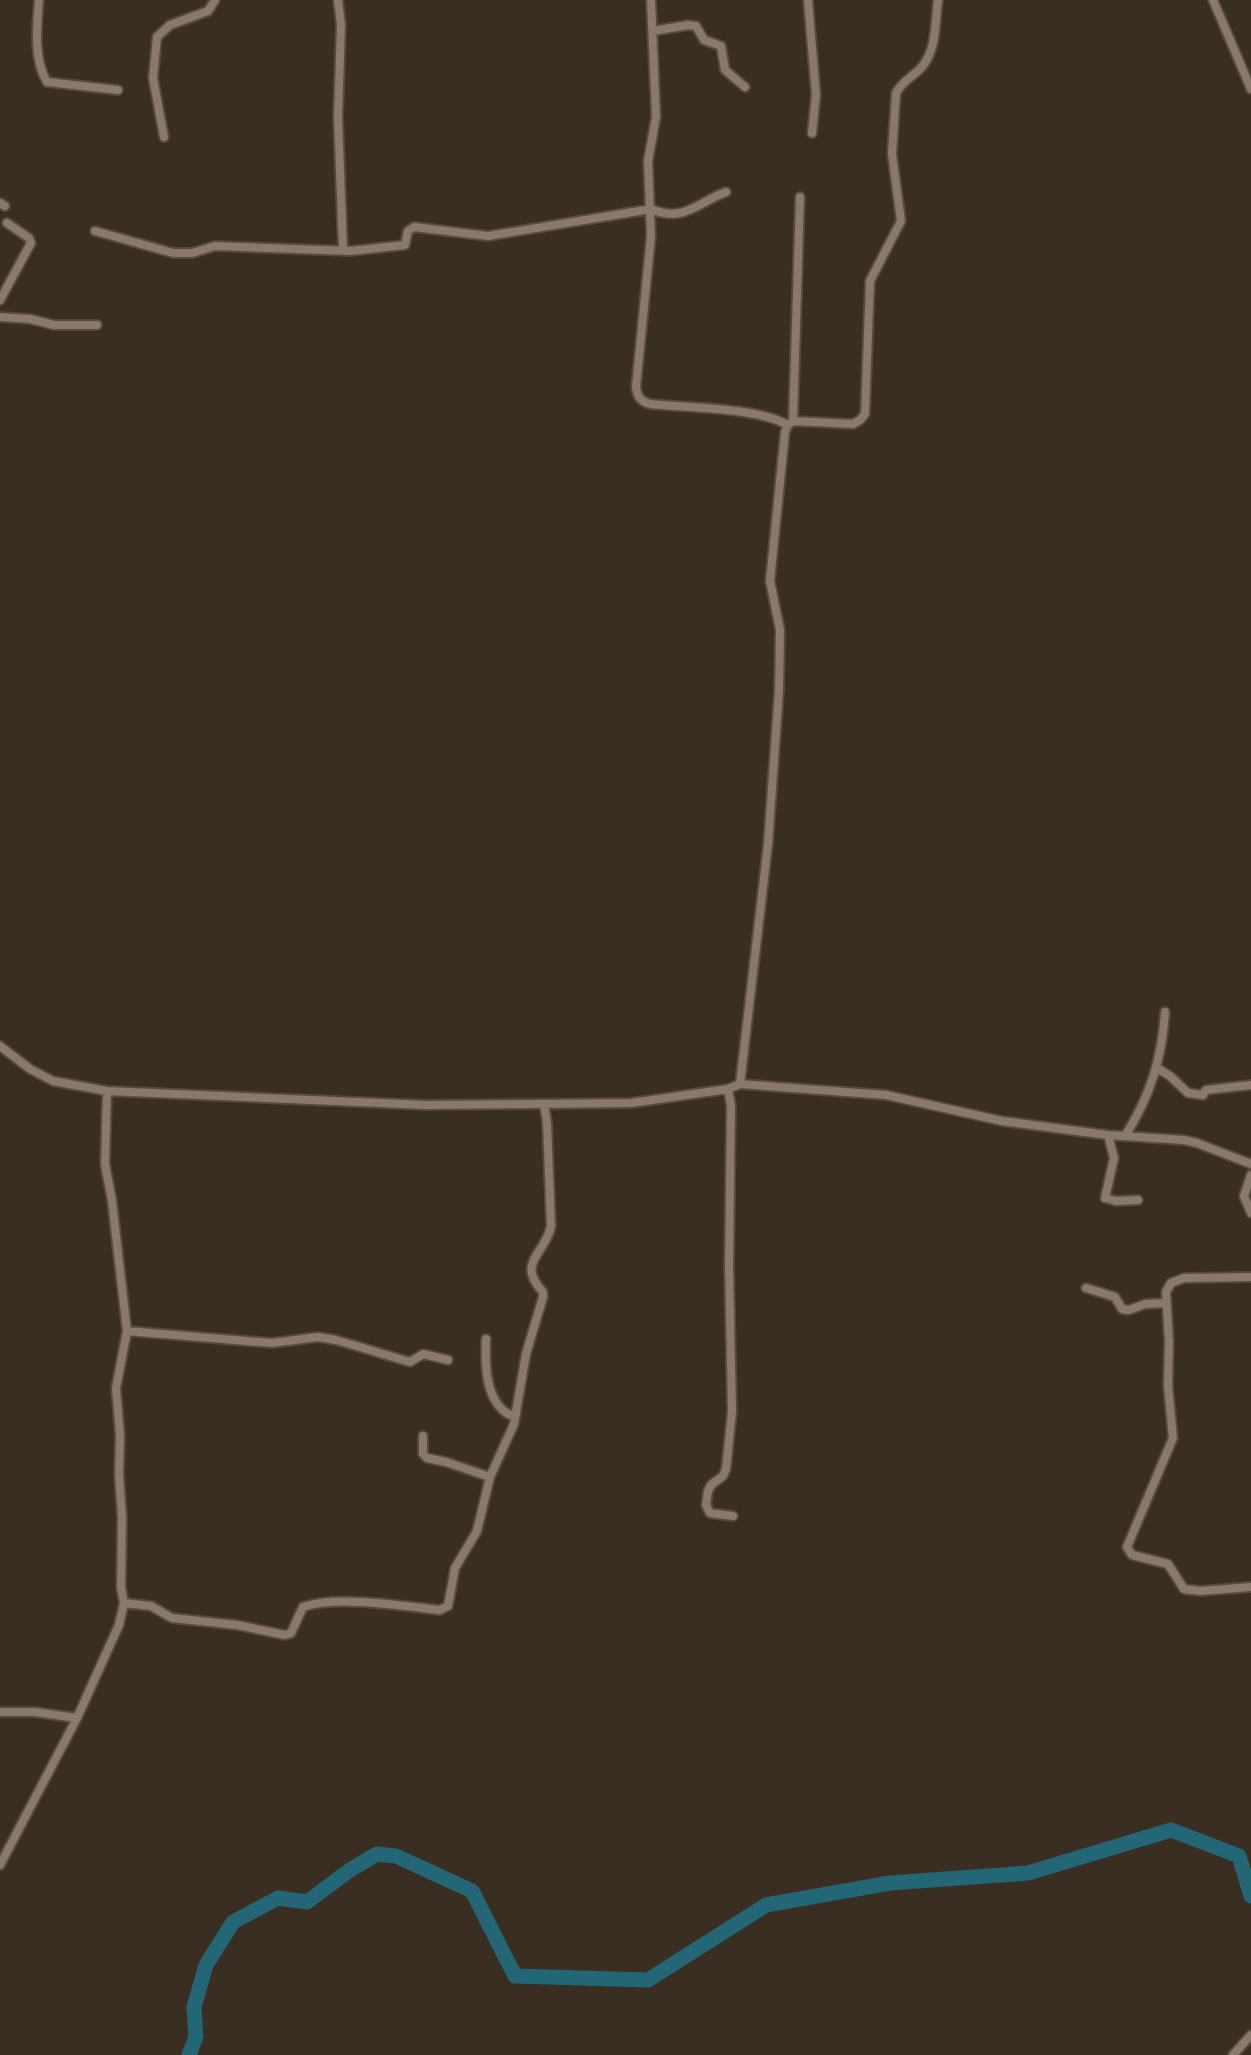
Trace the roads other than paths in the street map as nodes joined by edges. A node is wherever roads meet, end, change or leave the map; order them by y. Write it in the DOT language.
graph roads {
  1 [pos="39,0"];
  2 [pos="215,0"];
  3 [pos="338,0"];
  4 [pos="651,0"];
  5 [pos="808,0"];
  6 [pos="938,0"];
  7 [pos="1213,0"];
  8 [pos="653,31"];
  9 [pos="745,87"];
  10 [pos="1251,89"];
  11 [pos="118,90"];
  12 [pos="812,133"];
  13 [pos="164,137"];
  14 [pos="726,192"];
  15 [pos="800,197"];
  16 [pos="651,209"];
  17 [pos="7,223"];
  18 [pos="95,231"];
  19 [pos="343,250"];
  20 [pos="0,300"];
  21 [pos="0,317"];
  22 [pos="97,325"];
  23 [pos="790,423"];
  24 [pos="1165,1012"];
  25 [pos="0,1046"];
  26 [pos="1157,1068"];
  27 [pos="740,1084"];
  28 [pos="1251,1085"];
  29 [pos="728,1089"];
  30 [pos="107,1091"];
  31 [pos="544,1104"];
  32 [pos="1108,1135"];
  33 [pos="1125,1136"];
  34 [pos="1251,1164"];
  35 [pos="1251,1175"];
  36 [pos="1138,1200"];
  37 [pos="1251,1213"];
  38 [pos="1251,1277"];
  39 [pos="1086,1288"];
  40 [pos="1166,1303"];
  41 [pos="127,1331"];
  42 [pos="486,1339"];
  43 [pos="448,1360"];
  44 [pos="516,1414"];
  45 [pos="423,1436"];
  46 [pos="490,1477"];
  47 [pos="734,1516"];
  48 [pos="1251,1587"];
  49 [pos="124,1603"];
  50 [pos="0,1712"];
  51 [pos="77,1718"];
  52 [pos="0,1865"];
  53 [pos="1251,2035"];
  54 [pos="1233,2055"];
  1 -- 11 [label="street"];
  2 -- 13 [label="street"];
  3 -- 19 [label="street"];
  4 -- 8 [label="street"];
  5 -- 12 [label="street"];
  6 -- 23 [label="street"];
  7 -- 10 [label="street"];
  8 -- 9 [label="street"];
  8 -- 16 [label="street"];
  14 -- 16 [label="street"];
  15 -- 23 [label="street"];
  16 -- 19 [label="street"];
  16 -- 23 [label="street"];
  17 -- 20 [label="street"];
  18 -- 19 [label="street"];
  21 -- 22 [label="street"];
  23 -- 27 [label="street"];
  24 -- 26 [label="street"];
  25 -- 30 [label="street"];
  26 -- 28 [label="street"];
  26 -- 33 [label="street"];
  27 -- 29 [label="street"];
  27 -- 32 [label="street"];
  29 -- 31 [label="street"];
  29 -- 47 [label="street"];
  30 -- 31 [label="street"];
  30 -- 41 [label="street"];
  31 -- 44 [label="street"];
  32 -- 33 [label="street"];
  32 -- 36 [label="street"];
  33 -- 34 [label="street"];
  35 -- 37 [label="street"];
  38 -- 40 [label="street"];
  39 -- 40 [label="street"];
  40 -- 48 [label="street"];
  41 -- 43 [label="street"];
  41 -- 49 [label="street"];
  42 -- 44 [label="street"];
  44 -- 46 [label="street"];
  45 -- 46 [label="street"];
  46 -- 49 [label="street"];
  49 -- 51 [label="street"];
  50 -- 51 [label="street"];
  51 -- 52 [label="street"];
  53 -- 54 [label="street"];
}
